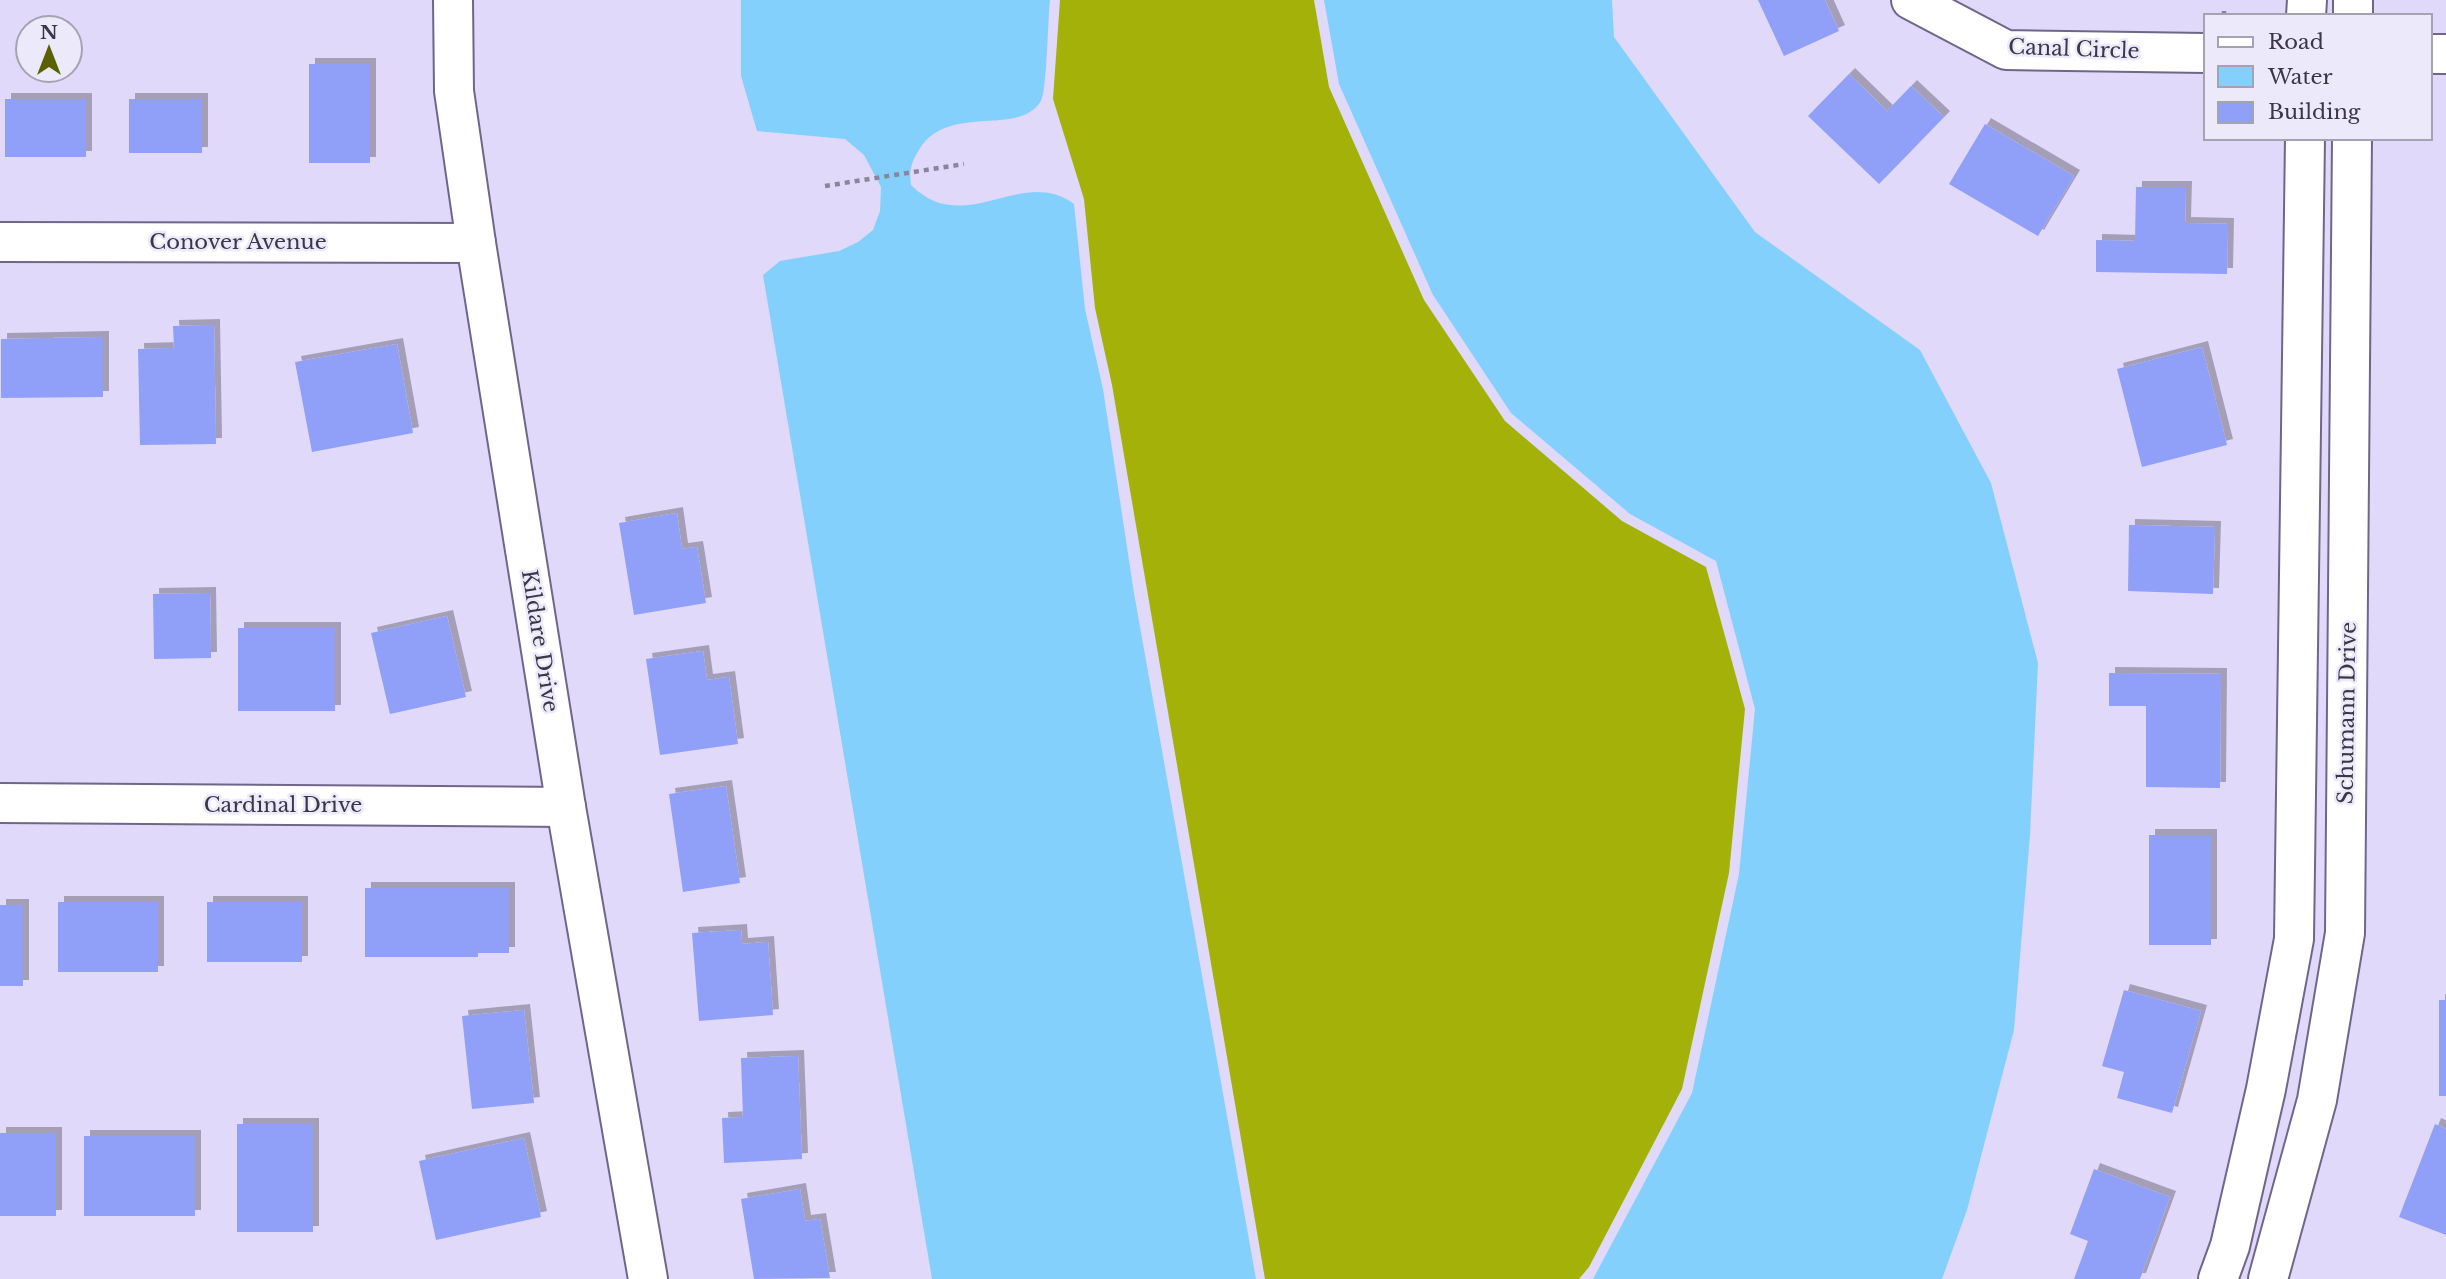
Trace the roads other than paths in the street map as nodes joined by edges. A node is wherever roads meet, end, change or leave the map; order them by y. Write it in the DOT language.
graph roads {
  1 [pos="453,0"];
  2 [pos="1911,0"];
  3 [pos="2204,53"];
  4 [pos="2305,140"];
  5 [pos="2352,140"];
  6 [pos="0,242"];
  7 [pos="476,243"];
  8 [pos="0,803"];
  9 [pos="566,807"];
  10 [pos="648,1279"];
  11 [pos="2218,1279"];
  12 [pos="2268,1279"];
  1 -- 7 [label="street, Kildare Drive"];
  2 -- 3 [label="street, Canal Circle"];
  4 -- 11 [label="street"];
  5 -- 12 [label="street, Schumann Drive"];
  6 -- 7 [label="street, Conover Avenue"];
  7 -- 9 [label="street, Kildare Drive"];
  8 -- 9 [label="street, Cardinal Drive"];
  9 -- 10 [label="street, Kildare Drive"];
}
